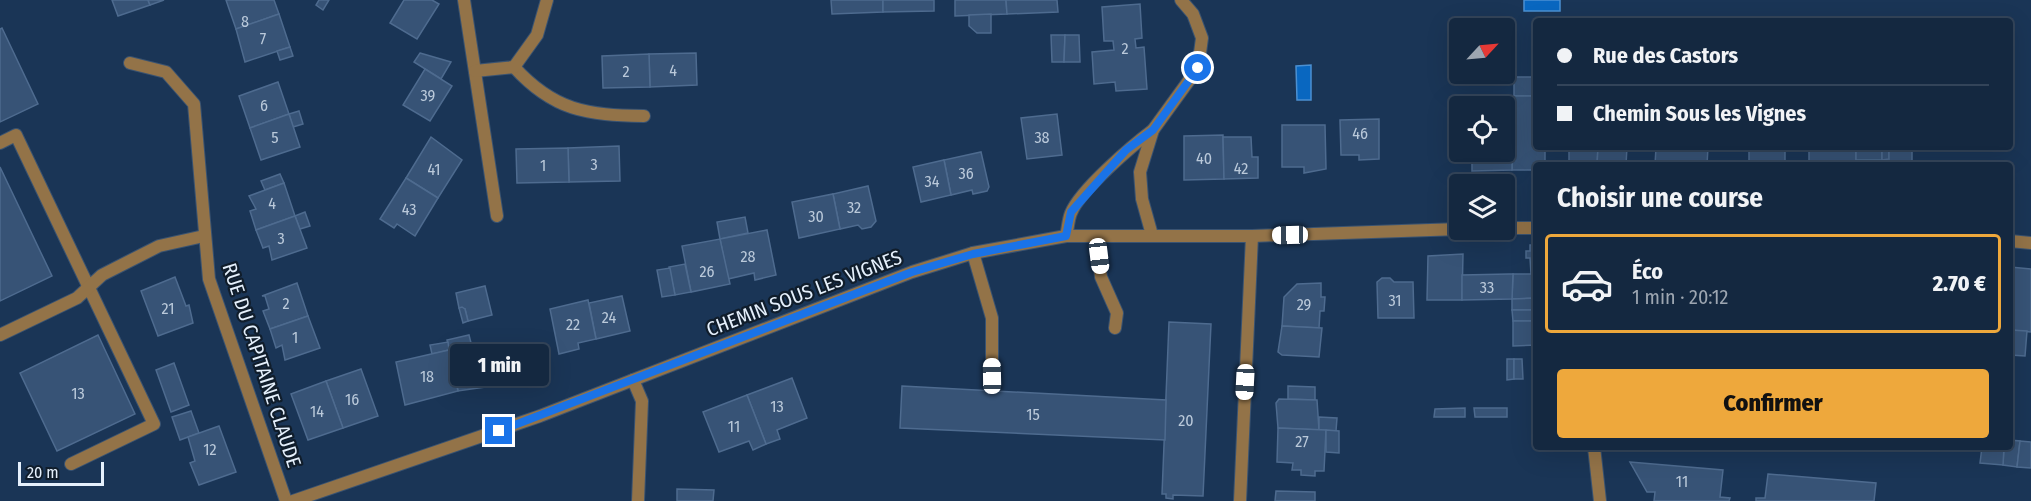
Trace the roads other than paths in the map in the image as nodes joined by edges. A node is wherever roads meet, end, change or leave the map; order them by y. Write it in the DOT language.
graph roads {
  1 [pos="464,0"];
  2 [pos="547,0"];
  3 [pos="1181,0"];
  4 [pos="130,63"];
  5 [pos="514,67"];
  6 [pos="475,71"];
  7 [pos="644,116"];
  8 [pos="1153,130"];
  9 [pos="0,143"];
  10 [pos="497,216"];
  11 [pos="1515,228"];
  12 [pos="1533,228"];
  13 [pos="1449,229"];
  14 [pos="1152,235"];
  15 [pos="204,236"];
  16 [pos="1066,236"];
  17 [pos="1096,236"];
  18 [pos="1252,236"];
  19 [pos="2013,242"];
  20 [pos="2031,243"];
  21 [pos="973,254"];
  22 [pos="88,286"];
  23 [pos="1116,328"];
  24 [pos="0,335"];
  25 [pos="992,376"];
  26 [pos="633,380"];
  27 [pos="1594,450"];
  28 [pos="71,464"];
  29 [pos="286,501"];
  30 [pos="293,501"];
  31 [pos="638,501"];
  32 [pos="1240,501"];
  33 [pos="1600,501"];
  1 -- 6 [label="street"];
  2 -- 5 [label="street"];
  3 -- 8 [label="street"];
  4 -- 15 [label="street, RUE DU CAPITAINE CLAUDE"];
  5 -- 6 [label="street"];
  5 -- 7 [label="street"];
  6 -- 10 [label="street"];
  8 -- 14 [label="street"];
  8 -- 16 [label="street"];
  9 -- 22 [label="street"];
  11 -- 12 [label="street"];
  13 -- 18 [label="street, CHEMIN SOUS LES VIGNES"];
  14 -- 17 [label="street, CHEMIN SOUS LES VIGNES"];
  14 -- 18 [label="street, CHEMIN SOUS LES VIGNES"];
  15 -- 22 [label="street"];
  15 -- 29 [label="street, RUE DU CAPITAINE CLAUDE"];
  16 -- 17 [label="street, CHEMIN SOUS LES VIGNES"];
  16 -- 21 [label="street, CHEMIN SOUS LES VIGNES"];
  17 -- 23 [label="street"];
  18 -- 32 [label="street"];
  19 -- 20 [label="street"];
  21 -- 25 [label="street"];
  21 -- 26 [label="street, CHEMIN SOUS LES VIGNES"];
  22 -- 24 [label="street"];
  22 -- 28 [label="street"];
  26 -- 30 [label="street, CHEMIN SOUS LES VIGNES"];
  26 -- 31 [label="street"];
  27 -- 33 [label="street"];
}
